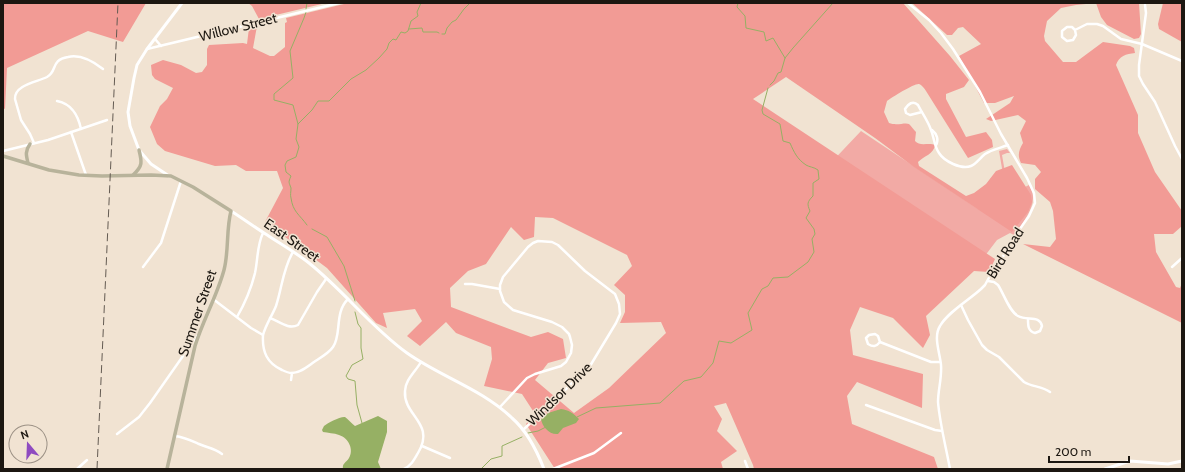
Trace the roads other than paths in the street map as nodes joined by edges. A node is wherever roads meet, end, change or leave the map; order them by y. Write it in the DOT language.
graph roads {
  1 [pos="182,3"];
  2 [pos="339,3"];
  3 [pos="908,3"];
  4 [pos="1145,5"];
  5 [pos="1075,30"];
  6 [pos="155,39"];
  7 [pos="1142,44"];
  8 [pos="161,46"];
  9 [pos="147,49"];
  10 [pos="1182,61"];
  11 [pos="103,69"];
  12 [pos="58,101"];
  13 [pos="922,112"];
  14 [pos="107,120"];
  15 [pos="81,129"];
  16 [pos="71,132"];
  17 [pos="32,144"];
  18 [pos="1008,145"];
  19 [pos="139,150"];
  20 [pos="3,151"];
  21 [pos="3,156"];
  22 [pos="1182,159"];
  23 [pos="28,163"];
  24 [pos="133,175"];
  25 [pos="86,176"];
  26 [pos="170,176"];
  27 [pos="181,181"];
  28 [pos="231,211"];
  29 [pos="263,233"];
  30 [pos="293,252"];
  31 [pos="1182,258"];
  32 [pos="143,267"];
  33 [pos="1172,267"];
  34 [pos="326,279"];
  35 [pos="988,280"];
  36 [pos="465,284"];
  37 [pos="500,289"];
  38 [pos="213,299"];
  39 [pos="348,299"];
  40 [pos="961,305"];
  41 [pos="237,317"];
  42 [pos="270,318"];
  43 [pos="1028,319"];
  44 [pos="198,335"];
  45 [pos="263,335"];
  46 [pos="880,342"];
  47 [pos="421,362"];
  48 [pos="940,362"];
  49 [pos="292,373"];
  50 [pos="290,380"];
  51 [pos="1050,392"];
  52 [pos="866,405"];
  53 [pos="500,407"];
  54 [pos="523,430"];
  55 [pos="942,431"];
  56 [pos="621,433"];
  57 [pos="117,434"];
  58 [pos="175,436"];
  59 [pos="422,446"];
  60 [pos="222,454"];
  61 [pos="450,458"];
  62 [pos="88,460"];
  63 [pos="1182,461"];
  64 [pos="744,462"];
  65 [pos="544,468"];
  66 [pos="77,469"];
  67 [pos="168,469"];
  68 [pos="404,469"];
  69 [pos="553,469"];
  70 [pos="748,469"];
  71 [pos="950,469"];
  72 [pos="1105,469"];
  1 -- 6 [label="street, East Street"];
  2 -- 8 [label="street, Willow Street"];
  3 -- 18 [label="street, Bird Road"];
  4 -- 7 [label="street"];
  5 -- 5 [label="street"];
  5 -- 7 [label="street"];
  6 -- 8 [label="street"];
  6 -- 9 [label="street, East Street"];
  7 -- 10 [label="street"];
  7 -- 22 [label="street"];
  8 -- 9 [label="street, Willow Street"];
  9 -- 19 [label="street, East Street"];
  11 -- 17 [label="street"];
  12 -- 15 [label="street"];
  13 -- 13 [label="street"];
  13 -- 18 [label="street"];
  14 -- 15 [label="street"];
  15 -- 16 [label="street"];
  16 -- 17 [label="street"];
  16 -- 25 [label="street"];
  17 -- 20 [label="street"];
  17 -- 23 [label="main road"];
  18 -- 35 [label="street, Bird Road"];
  19 -- 24 [label="main road"];
  19 -- 26 [label="street, East Street"];
  21 -- 23 [label="main road"];
  23 -- 25 [label="main road"];
  24 -- 25 [label="main road"];
  24 -- 26 [label="main road"];
  26 -- 27 [label="main road, East Street"];
  27 -- 28 [label="main road, East Street"];
  27 -- 32 [label="street"];
  28 -- 29 [label="street, East Street"];
  28 -- 38 [label="main road, Summer Street"];
  29 -- 30 [label="street, East Street"];
  29 -- 41 [label="street"];
  30 -- 34 [label="street, East Street"];
  30 -- 42 [label="street"];
  31 -- 33 [label="street"];
  34 -- 39 [label="street, East Street"];
  34 -- 42 [label="street"];
  35 -- 40 [label="street, Bird Road"];
  35 -- 43 [label="street"];
  36 -- 37 [label="street"];
  37 -- 53 [label="street, Windsor Drive"];
  37 -- 54 [label="street, Windsor Drive"];
  38 -- 41 [label="street"];
  38 -- 44 [label="main road, Summer Street"];
  39 -- 47 [label="street, East Street"];
  39 -- 49 [label="street"];
  40 -- 48 [label="street, Bird Road"];
  40 -- 51 [label="street"];
  41 -- 45 [label="street"];
  42 -- 45 [label="street"];
  43 -- 43 [label="street"];
  44 -- 57 [label="street"];
  44 -- 58 [label="main road, Summer Street"];
  45 -- 49 [label="street"];
  46 -- 46 [label="street"];
  46 -- 48 [label="street"];
  47 -- 53 [label="street, East Street"];
  47 -- 59 [label="street"];
  48 -- 55 [label="street, Bird Road"];
  49 -- 50 [label="street"];
  52 -- 55 [label="street"];
  53 -- 54 [label="street, East Street"];
  54 -- 65 [label="street, East Street"];
  55 -- 71 [label="street, Bird Road"];
  56 -- 69 [label="street"];
  58 -- 60 [label="street"];
  58 -- 67 [label="main road, Summer Street"];
  59 -- 61 [label="street"];
  59 -- 68 [label="street"];
  62 -- 66 [label="street"];
  63 -- 72 [label="street"];
  64 -- 70 [label="street"];
}
